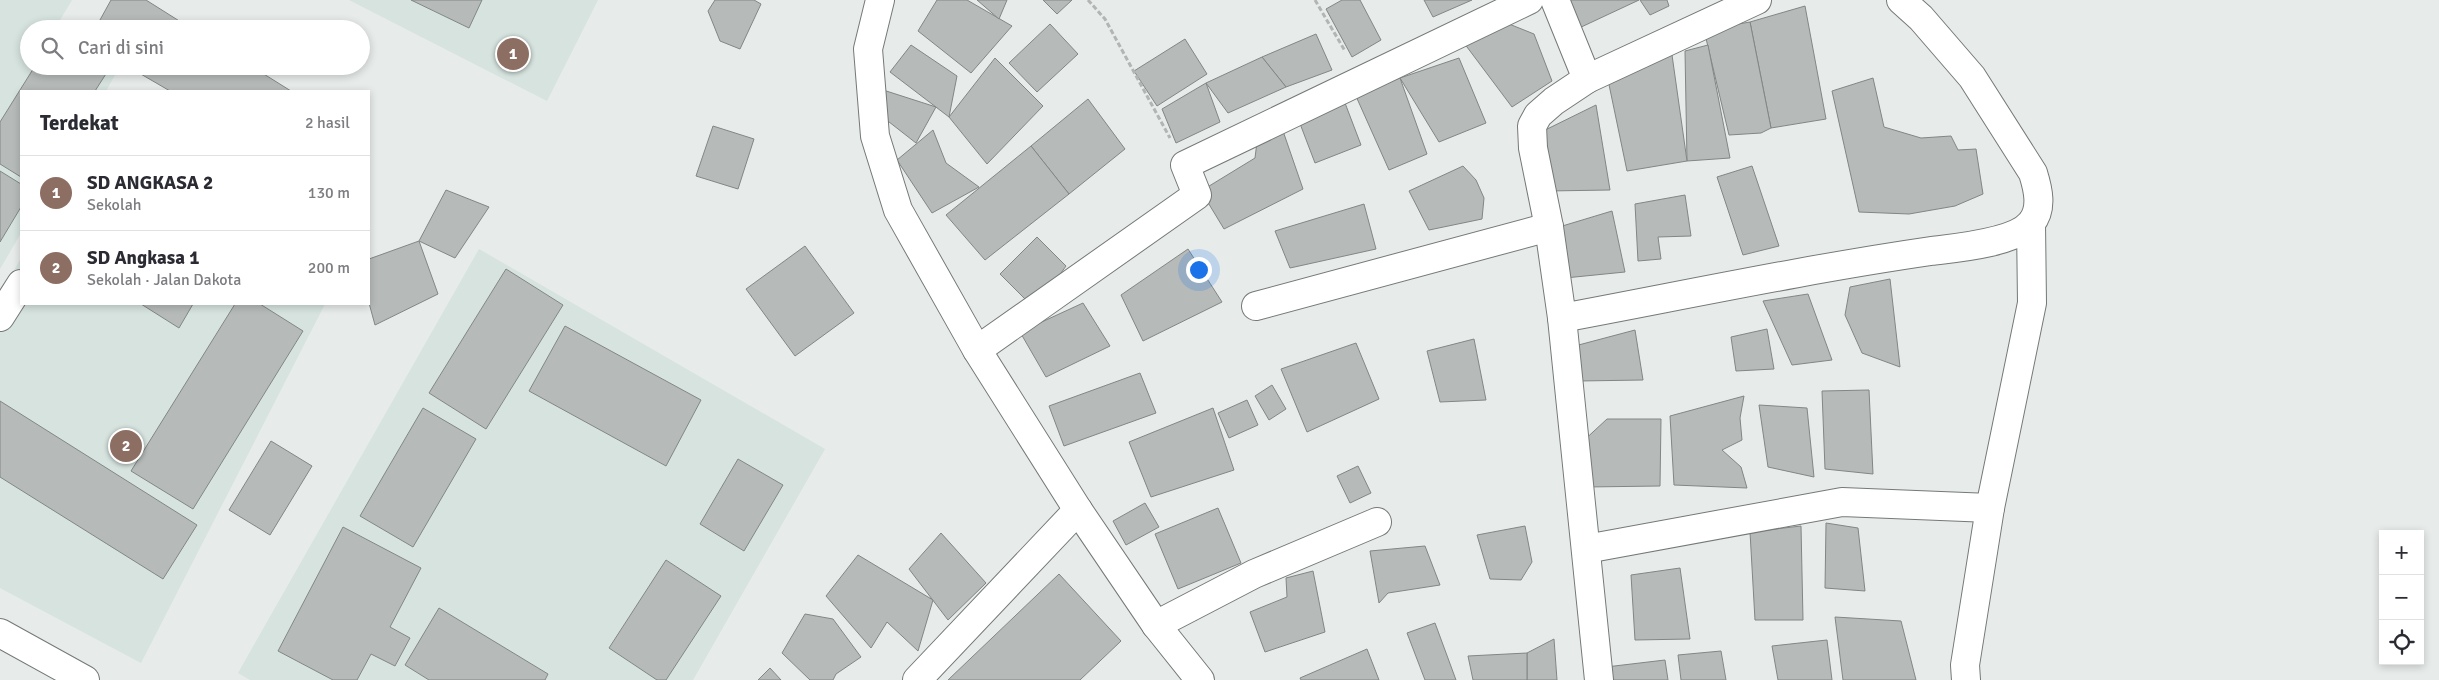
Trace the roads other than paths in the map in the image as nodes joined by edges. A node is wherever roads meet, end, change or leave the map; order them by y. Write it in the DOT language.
graph roads {
  1 [pos="880,0"];
  2 [pos="1529,0"];
  3 [pos="1555,0"];
  4 [pos="1757,0"];
  5 [pos="1901,0"];
  6 [pos="1588,79"];
  7 [pos="2031,224"];
  8 [pos="1549,227"];
  9 [pos="20,286"];
  10 [pos="1256,306"];
  11 [pos="0,317"];
  12 [pos="1562,318"];
  13 [pos="977,350"];
  14 [pos="1990,508"];
  15 [pos="1078,510"];
  16 [pos="1378,522"];
  17 [pos="1586,549"];
  18 [pos="1156,625"];
  19 [pos="0,633"];
  20 [pos="46,671"];
  21 [pos="85,680"];
  22 [pos="917,680"];
  23 [pos="1200,680"];
  24 [pos="1599,680"];
  25 [pos="1966,680"];
  1 -- 13 [label="street"];
  2 -- 13 [label="street"];
  3 -- 6 [label="street"];
  4 -- 6 [label="street"];
  5 -- 7 [label="street"];
  6 -- 8 [label="street"];
  7 -- 12 [label="street"];
  7 -- 14 [label="street"];
  8 -- 10 [label="street"];
  8 -- 12 [label="street"];
  9 -- 11 [label="street"];
  12 -- 17 [label="street"];
  13 -- 15 [label="street"];
  14 -- 17 [label="street"];
  14 -- 25 [label="street"];
  15 -- 18 [label="street"];
  15 -- 22 [label="street"];
  16 -- 18 [label="street"];
  17 -- 24 [label="street"];
  18 -- 23 [label="street"];
  19 -- 20 [label="street"];
  20 -- 21 [label="street"];
}
